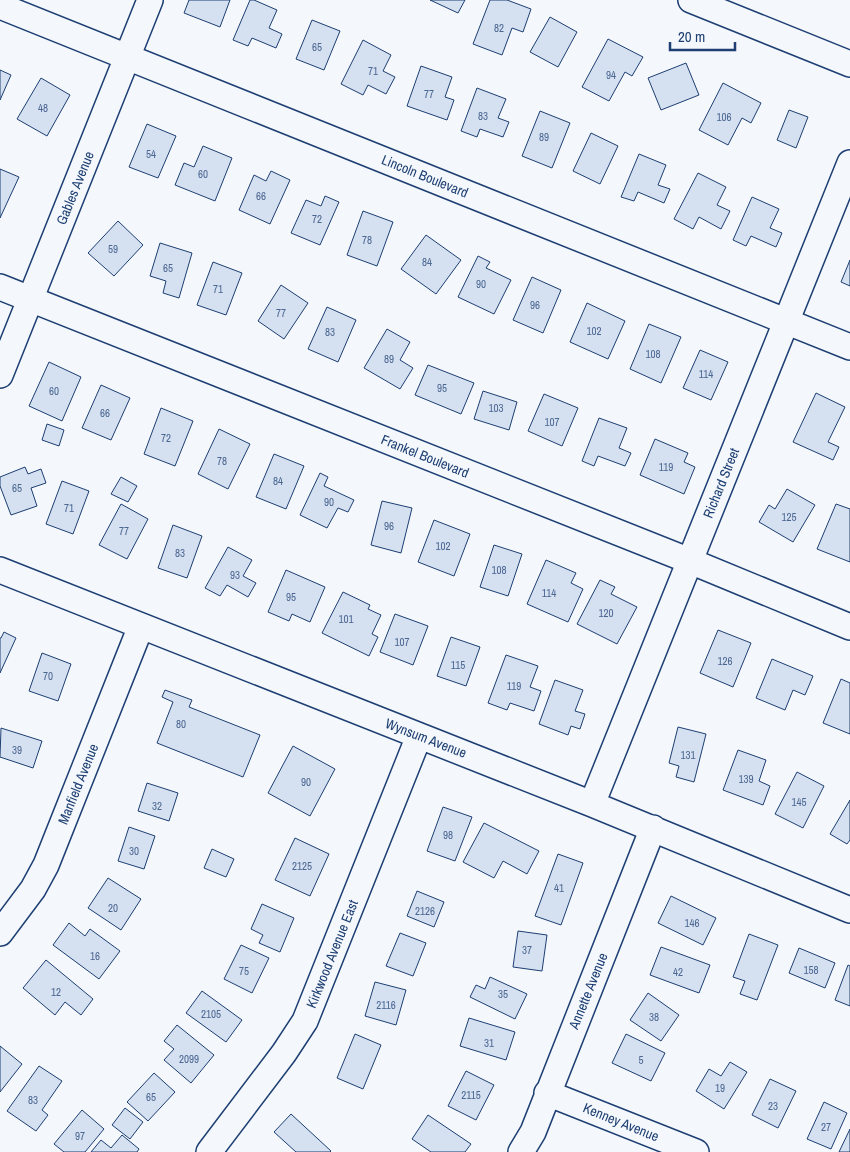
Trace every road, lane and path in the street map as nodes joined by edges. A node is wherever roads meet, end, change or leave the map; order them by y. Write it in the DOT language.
graph roads {
  1 [pos="150,0"];
  2 [pos="691,0"];
  3 [pos="0,6"];
  4 [pos="127,57"];
  5 [pos="850,64"];
  6 [pos="850,163"];
  7 [pos="0,286"];
  8 [pos="30,299"];
  9 [pos="786,321"];
  10 [pos="850,347"];
  11 [pos="0,375"];
  12 [pos="690,561"];
  13 [pos="0,570"];
  14 [pos="141,626"];
  15 [pos="850,627"];
  16 [pos="419,736"];
  17 [pos="592,804"];
  18 [pos="653,828"];
  19 [pos="850,910"];
  20 [pos="0,933"];
  21 [pos="547,1092"];
  22 [pos="209,1152"];
  23 [pos="521,1152"];
  24 [pos="696,1152"];
  1 -- 4 [label="street, Gables Avenue"];
  2 -- 5 [label="street"];
  3 -- 4 [label="street, Lincoln Boulevard"];
  4 -- 8 [label="street, Gables Avenue"];
  4 -- 9 [label="street, Lincoln Boulevard"];
  6 -- 9 [label="street, Richard Street"];
  7 -- 8 [label="street, Frankel Boulevard"];
  8 -- 11 [label="street, Gables Avenue"];
  8 -- 12 [label="street, Frankel Boulevard"];
  9 -- 10 [label="street, Lincoln Boulevard"];
  9 -- 12 [label="street, Richard Street"];
  12 -- 15 [label="street, Frankel Boulevard"];
  12 -- 17 [label="street, Richard Street"];
  13 -- 14 [label="street, Wynsum Avenue"];
  14 -- 16 [label="street, Wynsum Avenue"];
  14 -- 20 [label="street, Manfield Avenue"];
  16 -- 17 [label="street, Wynsum Avenue"];
  16 -- 22 [label="street, Kirkwood Avenue East"];
  17 -- 18 [label="street, Wynsum Avenue"];
  18 -- 19 [label="street, Wynsum Avenue"];
  18 -- 21 [label="street, Annette Avenue"];
  21 -- 23 [label="street, Annette Avenue"];
  21 -- 24 [label="street, Kenney Avenue"];
}
